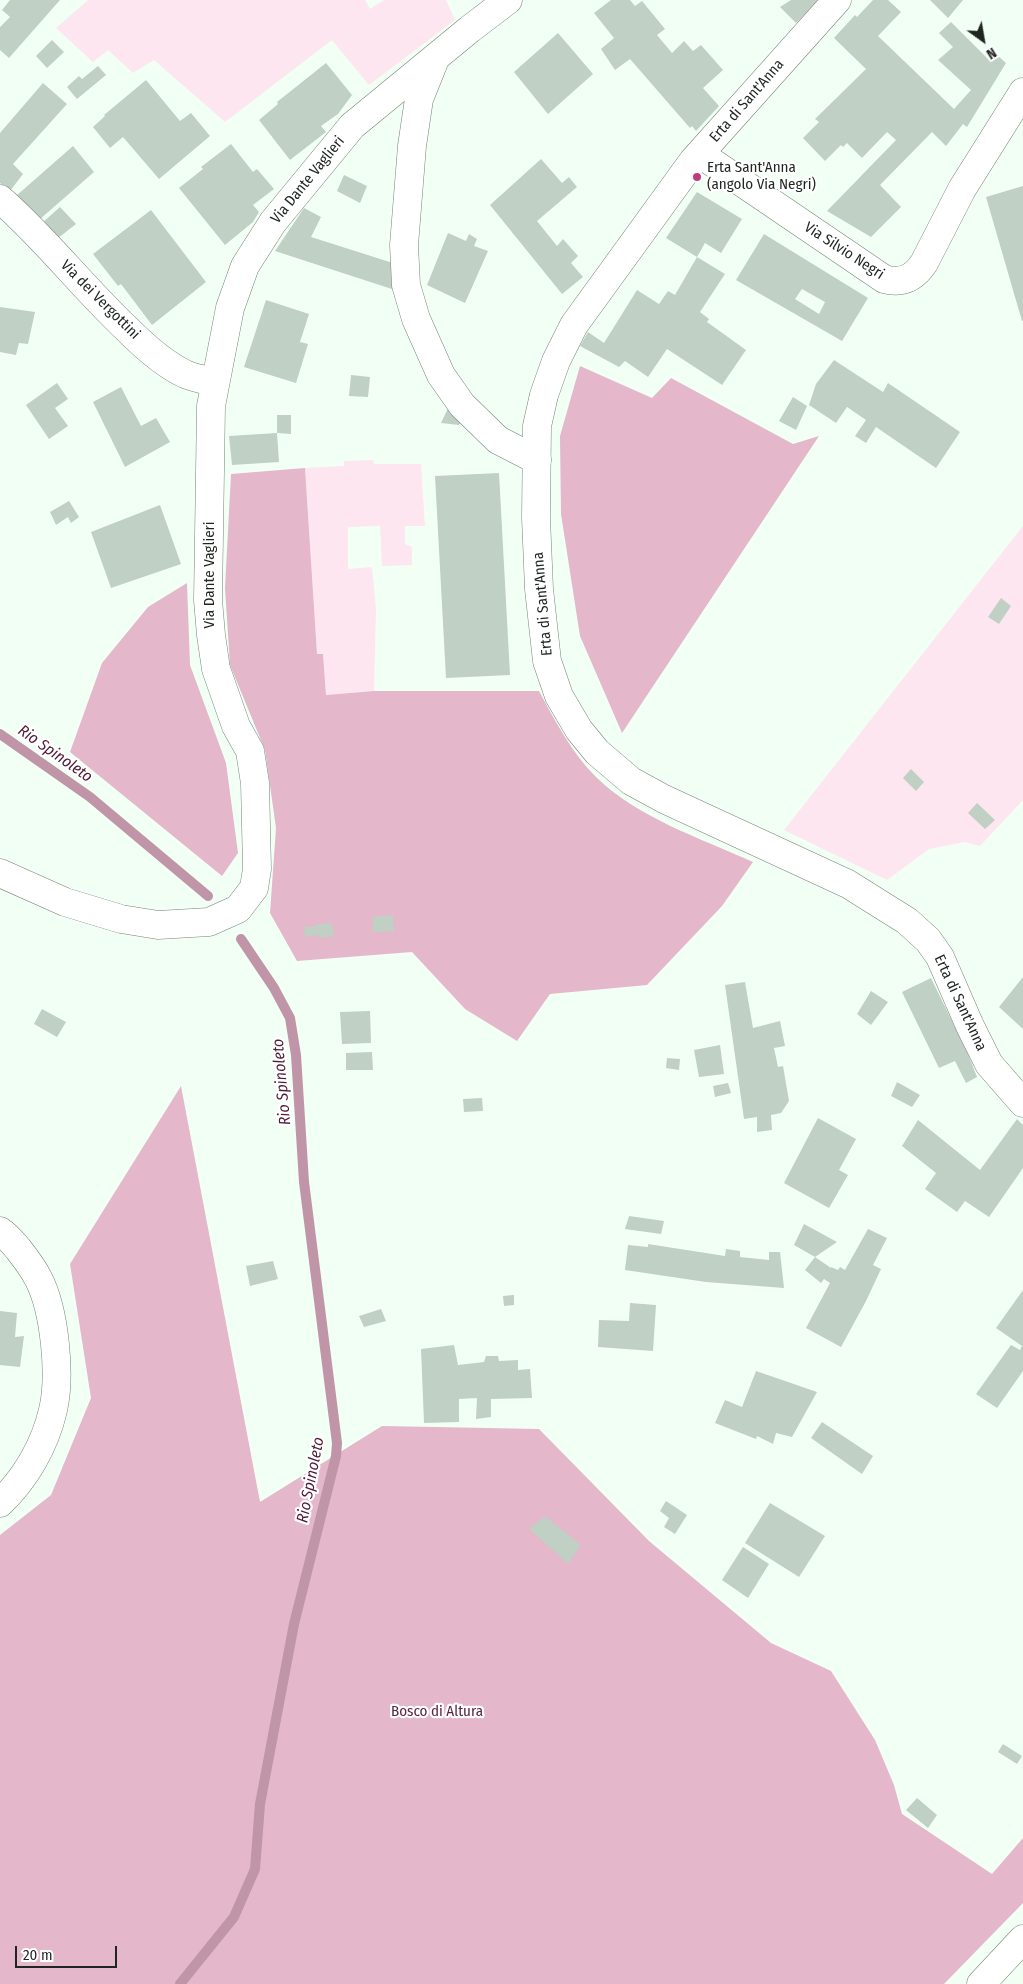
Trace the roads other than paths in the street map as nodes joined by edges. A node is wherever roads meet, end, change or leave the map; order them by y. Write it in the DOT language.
graph roads {
  1 [pos="508,0"];
  2 [pos="837,0"];
  3 [pos="436,57"];
  4 [pos="1023,92"];
  5 [pos="700,154"];
  6 [pos="0,199"];
  7 [pos="214,382"];
  8 [pos="537,460"];
  9 [pos="0,873"];
  10 [pos="1023,1104"];
  11 [pos="0,1231"];
  12 [pos="0,1502"];
  13 [pos="1023,1940"];
  14 [pos="981,1984"];
  1 -- 3 [label="street, Via Dante Vaglieri"];
  2 -- 5 [label="street, Erta di Sant'Anna"];
  3 -- 7 [label="street, Via Dante Vaglieri"];
  3 -- 8 [label="street, Via Dante Vaglieri"];
  4 -- 5 [label="street, Via Silvio Negri"];
  5 -- 8 [label="street, Erta di Sant'Anna"];
  6 -- 7 [label="street, Via dei Vergottini"];
  7 -- 9 [label="street, Via Dante Vaglieri"];
  8 -- 10 [label="street, Erta di Sant'Anna"];
  11 -- 12 [label="street"];
  13 -- 14 [label="street"];
}
